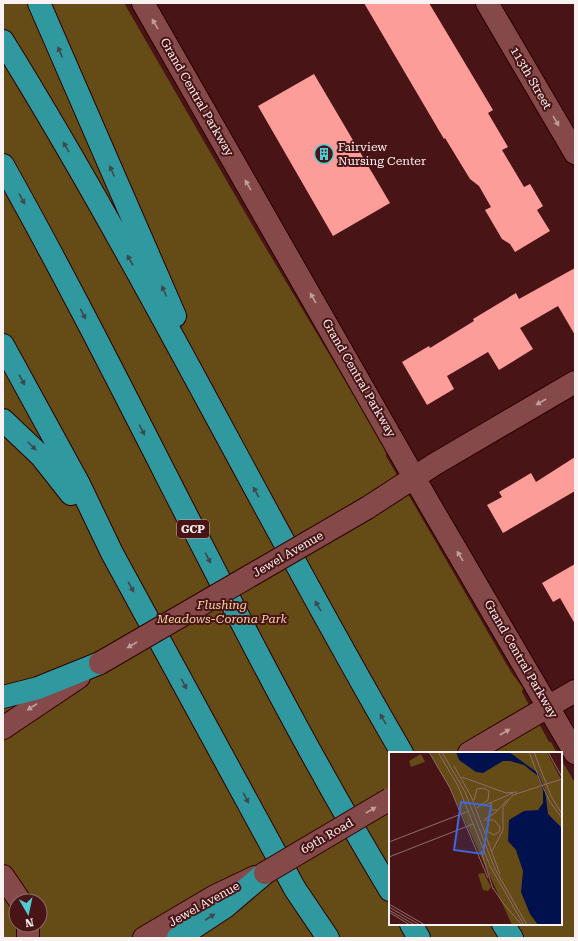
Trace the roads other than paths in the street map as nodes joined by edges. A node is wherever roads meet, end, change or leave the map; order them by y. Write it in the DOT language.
graph roads {
  1 [pos="39,3"];
  2 [pos="143,3"];
  3 [pos="487,3"];
  4 [pos="3,41"];
  5 [pos="575,153"];
  6 [pos="3,165"];
  7 [pos="3,345"];
  8 [pos="575,382"];
  9 [pos="3,420"];
  10 [pos="235,455"];
  11 [pos="415,477"];
  12 [pos="112,553"];
  13 [pos="100,663"];
  14 [pos="575,691"];
  15 [pos="3,698"];
  16 [pos="549,707"];
  17 [pos="3,728"];
  18 [pos="401,752"];
  19 [pos="470,752"];
  20 [pos="575,753"];
  21 [pos="389,800"];
  22 [pos="265,873"];
  23 [pos="3,876"];
  24 [pos="389,888"];
  25 [pos="295,889"];
  26 [pos="15,893"];
  27 [pos="412,925"];
  28 [pos="504,925"];
  29 [pos="144,938"];
  30 [pos="178,938"];
  31 [pos="315,938"];
  32 [pos="328,938"];
  33 [pos="419,938"];
  34 [pos="512,938"];
  10 -- 1 [label="highway, one-way"];
  11 -- 2 [label="street, Grand Central Parkway, one-way"];
  3 -- 5 [label="street, 113th Street, one-way"];
  10 -- 4 [label="highway, one-way"];
  6 -- 24 [label="highway, GCP, one-way"];
  7 -- 12 [label="highway, one-way"];
  8 -- 11 [label="street, Jewel Avenue, one-way"];
  9 -- 12 [label="highway, one-way"];
  18 -- 10 [label="highway, one-way"];
  11 -- 13 [label="street, Jewel Avenue, one-way, bridge"];
  16 -- 11 [label="street, Grand Central Parkway, one-way"];
  12 -- 25 [label="highway, one-way"];
  13 -- 15 [label="highway"];
  13 -- 17 [label="street, Jewel Avenue, one-way"];
  14 -- 16 [label="street"];
  19 -- 16 [label="street, one-way"];
  16 -- 20 [label="street, Grand Central Parkway"];
  22 -- 21 [label="street, 69th Road, one-way, bridge"];
  22 -- 29 [label="street, Jewel Avenue"];
  30 -- 22 [label="highway, one-way"];
  23 -- 26 [label="street"];
  25 -- 31 [label="highway"];
  25 -- 32 [label="highway"];
  27 -- 33 [label="highway"];
  28 -- 34 [label="highway"];
}
